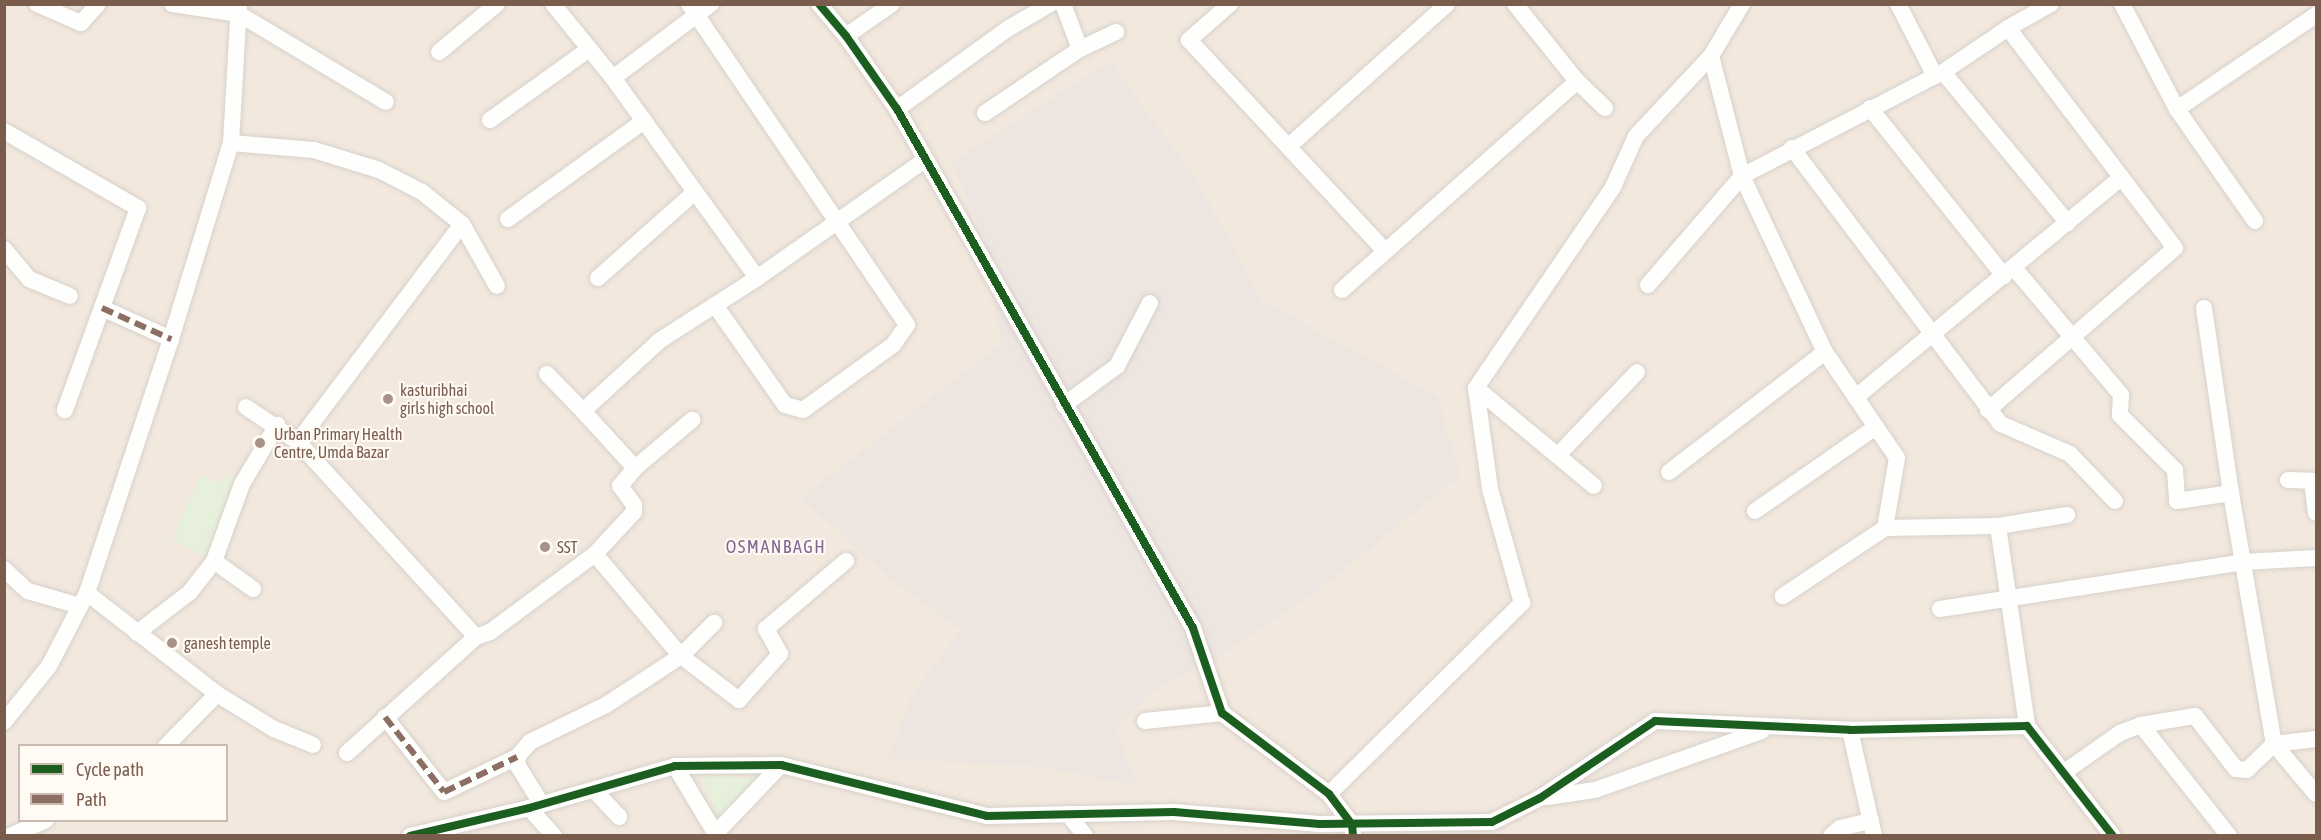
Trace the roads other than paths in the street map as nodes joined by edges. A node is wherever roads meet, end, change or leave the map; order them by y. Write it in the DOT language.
graph roads {
  1 [pos="37,4"];
  2 [pos="172,4"];
  3 [pos="497,4"];
  4 [pos="553,4"];
  5 [pos="711,4"];
  6 [pos="819,4"];
  7 [pos="892,4"];
  8 [pos="1050,4"];
  9 [pos="1063,4"];
  10 [pos="1230,4"];
  11 [pos="1447,4"];
  12 [pos="1515,4"];
  13 [pos="1742,4"];
  14 [pos="1898,4"];
  15 [pos="2051,4"];
  16 [pos="2122,4"];
  17 [pos="239,9"];
  18 [pos="693,10"];
  19 [pos="93,11"];
  20 [pos="2316,15"];
  21 [pos="2008,28"];
  22 [pos="1116,32"];
  23 [pos="846,36"];
  24 [pos="589,49"];
  25 [pos="1080,49"];
  26 [pos="439,52"];
  27 [pos="1711,56"];
  28 [pos="1939,74"];
  29 [pos="613,78"];
  30 [pos="1577,81"];
  31 [pos="386,102"];
  32 [pos="1605,108"];
  33 [pos="1870,108"];
  34 [pos="897,109"];
  35 [pos="2177,109"];
  36 [pos="985,113"];
  37 [pos="490,120"];
  38 [pos="644,121"];
  39 [pos="4,131"];
  40 [pos="231,143"];
  41 [pos="1289,146"];
  42 [pos="1792,148"];
  43 [pos="925,160"];
  44 [pos="1742,176"];
  45 [pos="2121,178"];
  46 [pos="695,192"];
  47 [pos="508,219"];
  48 [pos="2255,221"];
  49 [pos="2068,223"];
  50 [pos="462,224"];
  51 [pos="835,225"];
  52 [pos="4,249"];
  53 [pos="1385,251"];
  54 [pos="2010,272"];
  55 [pos="598,278"];
  56 [pos="757,278"];
  57 [pos="1648,285"];
  58 [pos="497,286"];
  59 [pos="1342,290"];
  60 [pos="70,296"];
  61 [pos="1150,303"];
  62 [pos="715,305"];
  63 [pos="102,308"];
  64 [pos="2204,308"];
  65 [pos="1936,335"];
  66 [pos="2074,338"];
  67 [pos="171,339"];
  68 [pos="1825,352"];
  69 [pos="1637,372"];
  70 [pos="547,374"];
  71 [pos="1476,388"];
  72 [pos="1856,397"];
  73 [pos="1064,405"];
  74 [pos="246,407"];
  75 [pos="65,410"];
  76 [pos="1988,410"];
  77 [pos="583,411"];
  78 [pos="692,420"];
  79 [pos="277,425"];
  80 [pos="1876,427"];
  81 [pos="298,442"];
  82 [pos="1559,454"];
  83 [pos="635,468"];
  84 [pos="1669,472"];
  85 [pos="2288,480"];
  86 [pos="1594,486"];
  87 [pos="2231,493"];
  88 [pos="2115,501"];
  89 [pos="1755,512"];
  90 [pos="2316,513"];
  91 [pos="2067,515"];
  92 [pos="1998,525"];
  93 [pos="1885,528"];
  94 [pos="595,554"];
  95 [pos="2316,558"];
  96 [pos="214,561"];
  97 [pos="846,561"];
  98 [pos="2243,562"];
  99 [pos="4,569"];
  100 [pos="253,589"];
  101 [pos="1783,596"];
  102 [pos="83,599"];
  103 [pos="2010,600"];
  104 [pos="1940,609"];
  105 [pos="714,622"];
  106 [pos="136,633"];
  107 [pos="476,638"];
  108 [pos="681,656"];
  109 [pos="217,694"];
  110 [pos="1222,713"];
  111 [pos="385,717"];
  112 [pos="1145,721"];
  113 [pos="4,722"];
  114 [pos="2141,725"];
  115 [pos="2027,726"];
  116 [pos="1769,729"];
  117 [pos="1850,730"];
  118 [pos="2316,739"];
  119 [pos="168,744"];
  120 [pos="2274,744"];
  121 [pos="313,745"];
  122 [pos="347,753"];
  123 [pos="517,758"];
  124 [pos="675,765"];
  125 [pos="781,765"];
  126 [pos="2063,773"];
  127 [pos="594,790"];
  128 [pos="1329,794"];
  129 [pos="2316,794"];
  130 [pos="1540,798"];
  131 [pos="535,806"];
  132 [pos="1068,814"];
  133 [pos="619,817"];
  134 [pos="42,822"];
  135 [pos="1872,828"];
  136 [pos="1497,829"];
  137 [pos="1314,830"];
  138 [pos="1353,830"];
  139 [pos="1418,830"];
  140 [pos="716,834"];
  141 [pos="10,836"];
  142 [pos="410,836"];
  143 [pos="554,836"];
  144 [pos="1085,836"];
  145 [pos="1832,836"];
  146 [pos="2113,836"];
  147 [pos="2229,836"];
  1 -- 19 [label="street"];
  2 -- 17 [label="street"];
  3 -- 26 [label="street"];
  4 -- 24 [label="street"];
  5 -- 18 [label="street"];
  6 -- 23 [label="street"];
  7 -- 23 [label="street"];
  8 -- 34 [label="street"];
  9 -- 25 [label="street"];
  10 -- 41 [label="street"];
  11 -- 41 [label="street"];
  12 -- 30 [label="street"];
  13 -- 27 [label="street"];
  14 -- 28 [label="street"];
  15 -- 21 [label="street"];
  16 -- 35 [label="street"];
  17 -- 31 [label="street"];
  17 -- 40 [label="street"];
  18 -- 29 [label="street"];
  18 -- 51 [label="street"];
  20 -- 35 [label="street"];
  21 -- 28 [label="street"];
  21 -- 45 [label="street"];
  22 -- 25 [label="street"];
  23 -- 34 [label="street"];
  24 -- 29 [label="street"];
  24 -- 37 [label="street"];
  25 -- 36 [label="street"];
  27 -- 44 [label="street"];
  27 -- 71 [label="street"];
  28 -- 33 [label="street"];
  28 -- 49 [label="street"];
  29 -- 38 [label="street"];
  30 -- 32 [label="street"];
  30 -- 53 [label="street"];
  33 -- 42 [label="street"];
  33 -- 54 [label="street"];
  34 -- 43 [label="street"];
  35 -- 48 [label="street"];
  38 -- 46 [label="street"];
  38 -- 47 [label="street"];
  39 -- 63 [label="street"];
  40 -- 50 [label="street"];
  40 -- 67 [label="street"];
  41 -- 53 [label="street"];
  42 -- 44 [label="street"];
  42 -- 65 [label="street"];
  43 -- 51 [label="street"];
  43 -- 73 [label="street"];
  44 -- 57 [label="street"];
  44 -- 68 [label="street"];
  45 -- 49 [label="street"];
  45 -- 66 [label="street"];
  46 -- 55 [label="street"];
  46 -- 56 [label="street"];
  49 -- 54 [label="street"];
  50 -- 58 [label="street"];
  50 -- 81 [label="street"];
  51 -- 56 [label="street"];
  51 -- 62 [label="street"];
  52 -- 60 [label="street"];
  53 -- 59 [label="street"];
  54 -- 65 [label="street"];
  54 -- 66 [label="street"];
  56 -- 62 [label="street"];
  61 -- 73 [label="street"];
  62 -- 77 [label="street"];
  63 -- 67 [label="street"];
  63 -- 75 [label="street"];
  64 -- 87 [label="street"];
  65 -- 72 [label="street"];
  65 -- 76 [label="street"];
  66 -- 76 [label="street"];
  66 -- 87 [label="street"];
  67 -- 102 [label="street"];
  68 -- 72 [label="street"];
  68 -- 84 [label="street"];
  69 -- 82 [label="street"];
  70 -- 77 [label="street"];
  71 -- 82 [label="street"];
  71 -- 128 [label="street"];
  72 -- 80 [label="street"];
  73 -- 110 [label="street"];
  74 -- 79 [label="street"];
  76 -- 88 [label="street"];
  77 -- 83 [label="street"];
  78 -- 83 [label="street"];
  79 -- 81 [label="street"];
  79 -- 96 [label="street"];
  80 -- 89 [label="street"];
  80 -- 93 [label="street"];
  81 -- 107 [label="street"];
  82 -- 86 [label="street"];
  83 -- 94 [label="street"];
  85 -- 90 [label="street"];
  87 -- 98 [label="street"];
  91 -- 92 [label="street"];
  92 -- 93 [label="street"];
  92 -- 103 [label="street"];
  93 -- 101 [label="street"];
  94 -- 107 [label="street"];
  94 -- 108 [label="street"];
  95 -- 98 [label="street"];
  96 -- 100 [label="street"];
  96 -- 106 [label="street"];
  97 -- 108 [label="street"];
  98 -- 103 [label="street"];
  98 -- 120 [label="street"];
  99 -- 102 [label="street"];
  102 -- 106 [label="street"];
  102 -- 113 [label="street"];
  103 -- 104 [label="street"];
  103 -- 115 [label="street"];
  105 -- 108 [label="street"];
  106 -- 109 [label="street"];
  107 -- 111 [label="street"];
  108 -- 123 [label="street"];
  109 -- 119 [label="street"];
  109 -- 121 [label="street"];
  110 -- 112 [label="street"];
  110 -- 128 [label="street"];
  111 -- 122 [label="street"];
  111 -- 123 [label="street"];
  114 -- 120 [label="street"];
  114 -- 126 [label="street"];
  114 -- 147 [label="street"];
  115 -- 117 [label="street"];
  115 -- 126 [label="street"];
  116 -- 117 [label="street"];
  116 -- 130 [label="street"];
  116 -- 130 [label="street"];
  117 -- 135 [label="street"];
  118 -- 120 [label="street"];
  120 -- 129 [label="street"];
  123 -- 131 [label="street"];
  124 -- 125 [label="street"];
  124 -- 127 [label="street"];
  124 -- 140 [label="street"];
  125 -- 132 [label="street"];
  125 -- 140 [label="street"];
  126 -- 146 [label="street"];
  127 -- 131 [label="street"];
  127 -- 133 [label="street"];
  128 -- 138 [label="street"];
  130 -- 136 [label="street"];
  131 -- 142 [label="street"];
  131 -- 143 [label="street"];
  132 -- 137 [label="street"];
  132 -- 144 [label="street"];
  134 -- 141 [label="street"];
  135 -- 145 [label="street"];
  136 -- 139 [label="street"];
  137 -- 138 [label="street"];
  138 -- 139 [label="street"];
}
